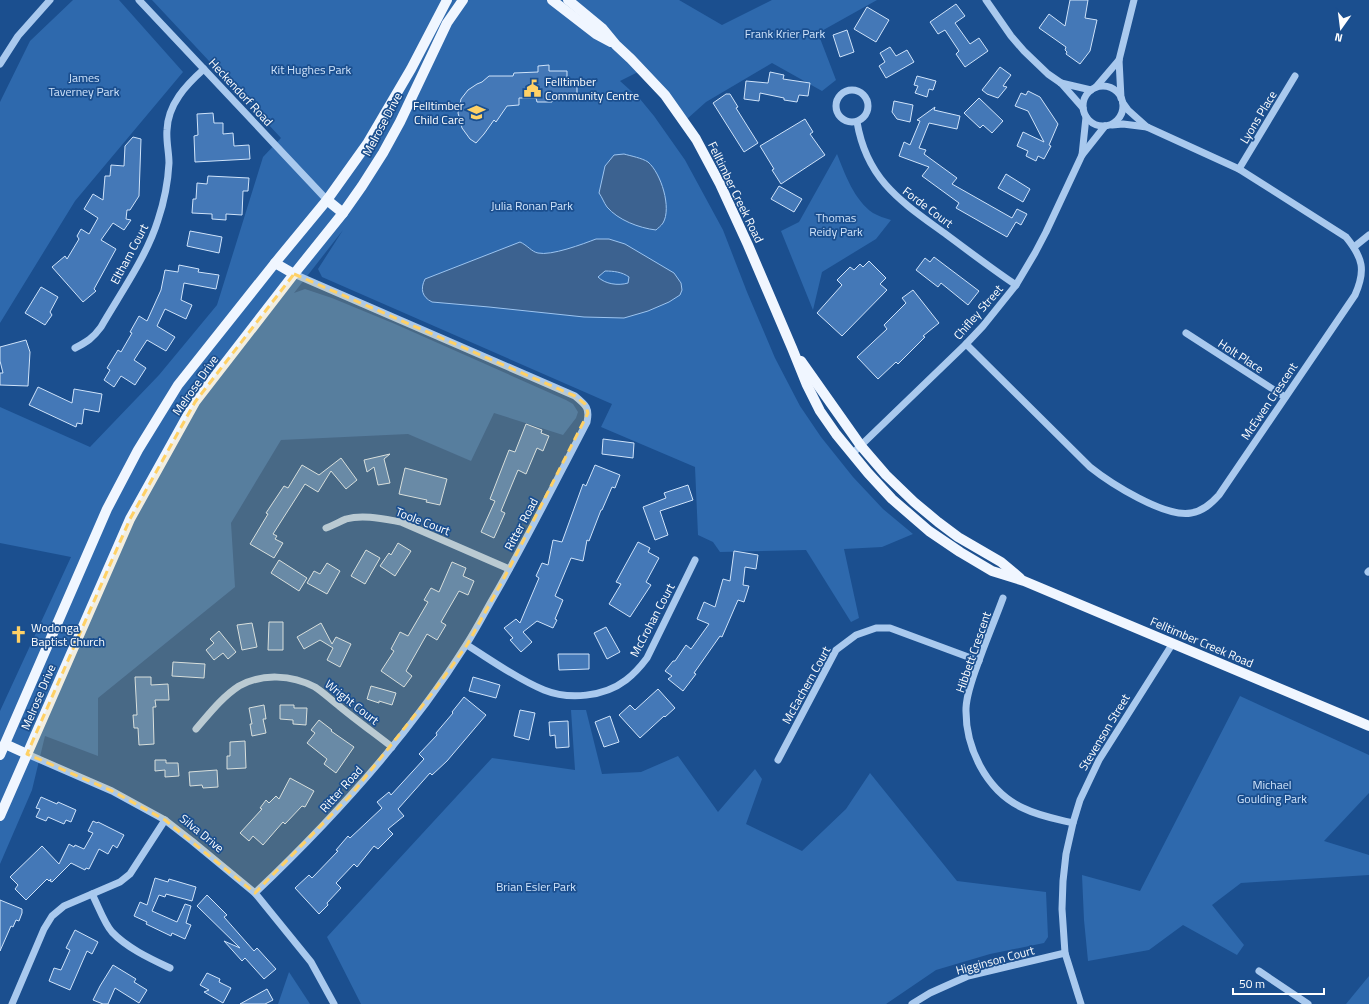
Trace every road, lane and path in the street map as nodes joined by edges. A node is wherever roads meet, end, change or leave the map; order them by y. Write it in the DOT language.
graph roads {
  1 [pos="50,0"];
  2 [pos="139,0"];
  3 [pos="447,0"];
  4 [pos="463,0"];
  5 [pos="552,0"];
  6 [pos="568,0"];
  7 [pos="986,0"];
  8 [pos="1134,0"];
  9 [pos="616,45"];
  10 [pos="1119,60"];
  11 [pos="0,64"];
  12 [pos="204,69"];
  13 [pos="1295,76"];
  14 [pos="1061,83"];
  15 [pos="1094,89"];
  16 [pos="1122,101"];
  17 [pos="1083,108"];
  18 [pos="1086,117"];
  19 [pos="857,122"];
  20 [pos="1108,126"];
  21 [pos="1147,127"];
  22 [pos="1082,155"];
  23 [pos="1239,169"];
  24 [pos="327,200"];
  25 [pos="343,213"];
  26 [pos="1369,235"];
  27 [pos="1354,246"];
  28 [pos="275,263"];
  29 [pos="294,274"];
  30 [pos="1016,285"];
  31 [pos="1186,333"];
  32 [pos="966,344"];
  33 [pos="75,348"];
  34 [pos="792,348"];
  35 [pos="1285,397"];
  36 [pos="861,446"];
  37 [pos="852,454"];
  38 [pos="326,528"];
  39 [pos="695,560"];
  40 [pos="509,569"];
  41 [pos="1024,581"];
  42 [pos="1003,598"];
  43 [pos="1173,643"];
  44 [pos="467,645"];
  45 [pos="979,661"];
  46 [pos="1369,726"];
  47 [pos="196,729"];
  48 [pos="5,744"];
  49 [pos="392,747"];
  50 [pos="27,754"];
  51 [pos="0,755"];
  52 [pos="778,760"];
  53 [pos="0,816"];
  54 [pos="165,820"];
  55 [pos="1072,823"];
  56 [pos="255,893"];
  57 [pos="92,894"];
  58 [pos="1065,953"];
  59 [pos="170,968"];
  60 [pos="1259,970"];
  61 [pos="12,1004"];
  62 [pos="334,1004"];
  63 [pos="912,1004"];
  64 [pos="1081,1004"];
  65 [pos="1308,1004"];
  1 -- 11 [label="street"];
  2 -- 12 [label="street, Heckendorf Road"];
  3 -- 24 [label="main road, Melrose Drive"];
  4 -- 25 [label="main road, Melrose Drive"];
  5 -- 9 [label="main road, Felltimber Creek Road"];
  6 -- 9 [label="main road, Felltimber Creek Road"];
  7 -- 14 [label="street"];
  8 -- 10 [label="street"];
  9 -- 34 [label="main road, Felltimber Creek Road"];
  10 -- 15 [label="street"];
  10 -- 16 [label="street"];
  12 -- 24 [label="street, Heckendorf Road"];
  12 -- 33 [label="street, Eltham Court"];
  13 -- 23 [label="street, Lyons Place"];
  14 -- 15 [label="street"];
  14 -- 17 [label="street"];
  15 -- 16 [label="street"];
  15 -- 17 [label="street"];
  16 -- 20 [label="street"];
  16 -- 21 [label="street, McEwen Crescent"];
  17 -- 18 [label="street"];
  18 -- 20 [label="street"];
  18 -- 22 [label="street, Chifley Street"];
  19 -- 19 [label="street"];
  19 -- 30 [label="street, Forde Court"];
  20 -- 21 [label="street, McEwen Crescent"];
  20 -- 22 [label="street, Chifley Street"];
  21 -- 23 [label="street, McEwen Crescent"];
  22 -- 30 [label="street, Chifley Street"];
  23 -- 27 [label="street, McEwen Crescent"];
  24 -- 25 [label="main road"];
  24 -- 28 [label="main road, Melrose Drive"];
  25 -- 29 [label="main road, Melrose Drive"];
  26 -- 27 [label="street"];
  27 -- 35 [label="street, McEwen Crescent"];
  28 -- 29 [label="main road"];
  28 -- 48 [label="main road, Melrose Drive"];
  29 -- 40 [label="street, Ritter Road"];
  29 -- 50 [label="main road, Melrose Drive"];
  30 -- 32 [label="street, Chifley Street"];
  31 -- 35 [label="street, Holt Place"];
  32 -- 35 [label="street, McEwen Crescent"];
  32 -- 36 [label="street, Chifley Street"];
  34 -- 36 [label="main road, Felltimber Creek Road"];
  34 -- 37 [label="main road, Felltimber Creek Road"];
  36 -- 37 [label="street, Chifley Street"];
  36 -- 41 [label="main road, Felltimber Creek Road"];
  37 -- 41 [label="main road, Felltimber Creek Road"];
  38 -- 40 [label="street, Toole Court"];
  39 -- 44 [label="street, McCrohan Court"];
  40 -- 44 [label="street, Ritter Road"];
  41 -- 43 [label="main road, Felltimber Creek Road"];
  42 -- 45 [label="street, Hibbett Crescent"];
  43 -- 46 [label="main road, Felltimber Creek Road"];
  43 -- 55 [label="street, Stevenson Street"];
  44 -- 49 [label="street, Ritter Road"];
  45 -- 52 [label="street, McEachern Court"];
  45 -- 55 [label="street, Hibbett Crescent"];
  47 -- 49 [label="street, Wright Court"];
  48 -- 50 [label="main road, Silva Drive"];
  48 -- 51 [label="main road, Melrose Drive"];
  49 -- 56 [label="street, Ritter Road"];
  50 -- 53 [label="main road, Melrose Drive"];
  50 -- 54 [label="street, Silva Drive"];
  54 -- 56 [label="street, Silva Drive"];
  54 -- 57 [label="street"];
  55 -- 58 [label="street, Stevenson Street"];
  56 -- 62 [label="street, Silva Drive"];
  57 -- 59 [label="street"];
  57 -- 61 [label="street"];
  58 -- 63 [label="street, Higginson Court"];
  58 -- 64 [label="street, Stevenson Street"];
  60 -- 65 [label="street"];
}
